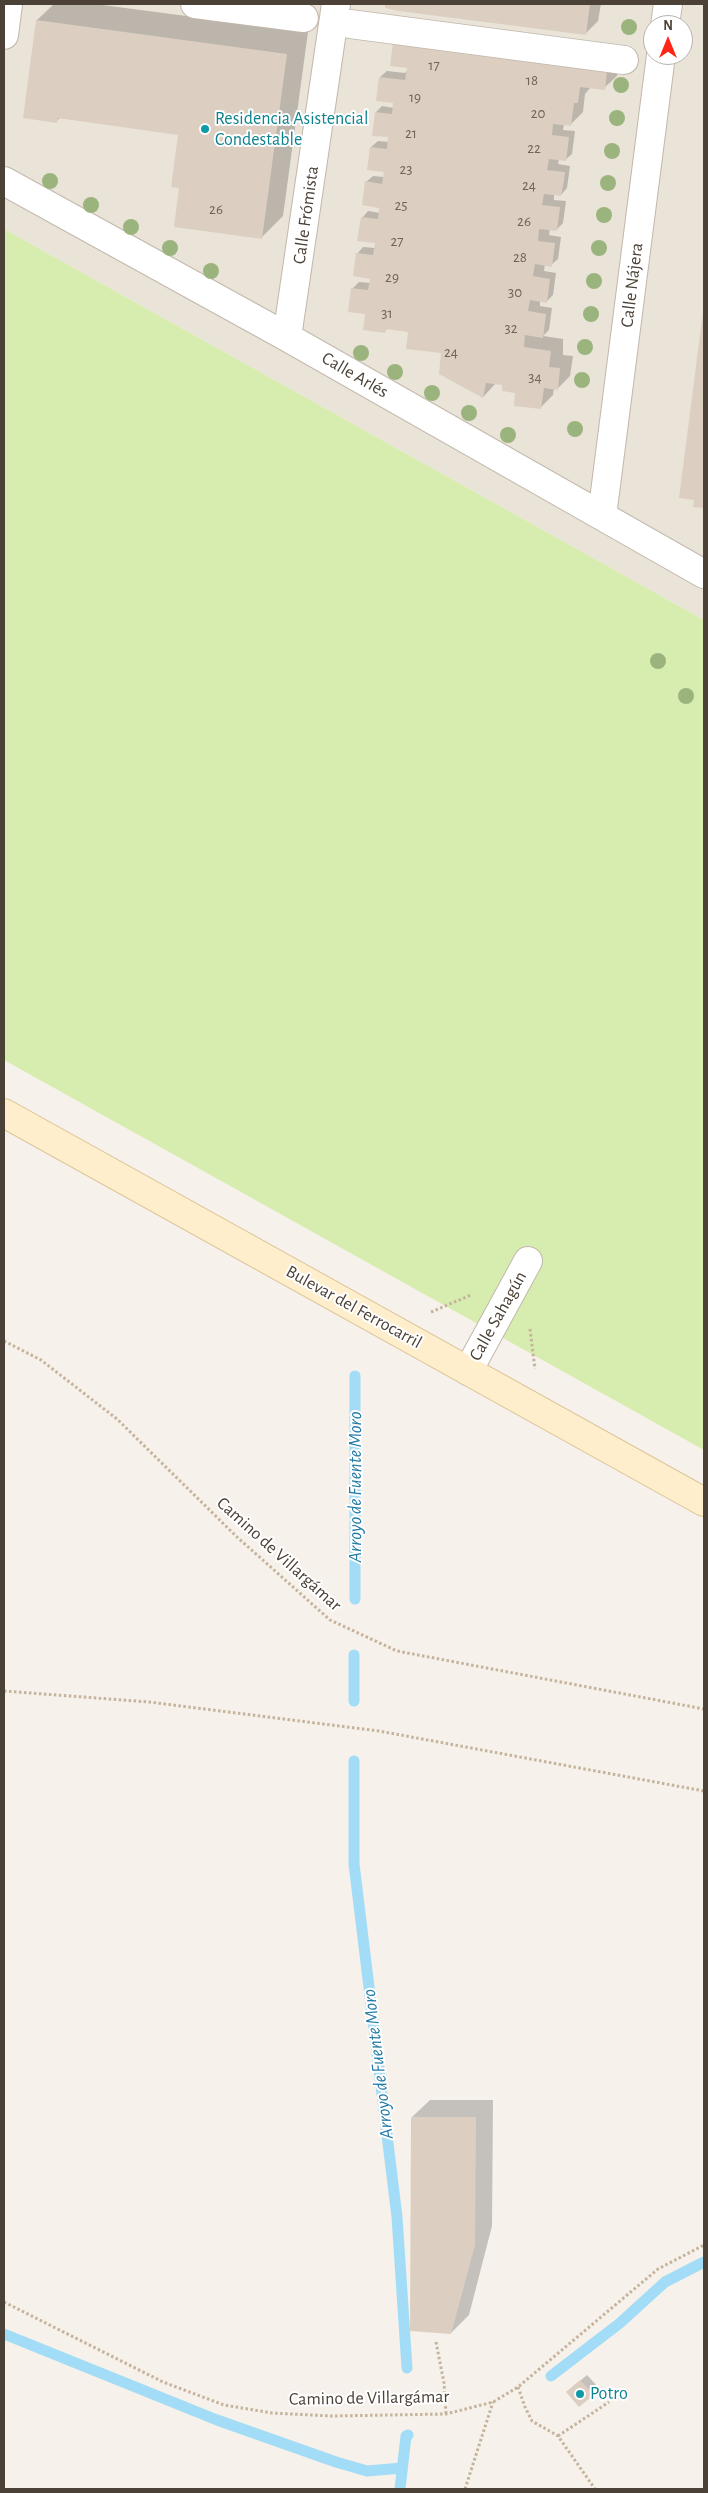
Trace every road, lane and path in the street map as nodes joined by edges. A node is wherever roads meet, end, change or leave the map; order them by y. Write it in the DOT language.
graph roads {
  1 [pos="8,4"];
  2 [pos="196,4"];
  3 [pos="343,14"];
  4 [pos="304,18"];
  5 [pos="4,35"];
  6 [pos="624,60"];
  7 [pos="660,65"];
  8 [pos="4,181"];
  9 [pos="287,337"];
  10 [pos="602,516"];
  11 [pos="704,574"];
  12 [pos="4,1113"];
  13 [pos="528,1261"];
  14 [pos="4,1341"];
  15 [pos="468,1371"];
  16 [pos="704,1502"];
  17 [pos="4,1691"];
  18 [pos="704,1709"];
  19 [pos="704,1791"];
  20 [pos="704,2245"];
  21 [pos="4,2302"];
  22 [pos="436,2342"];
  23 [pos="518,2388"];
  24 [pos="493,2402"];
  25 [pos="609,2402"];
  26 [pos="446,2414"];
  27 [pos="558,2436"];
  28 [pos="465,2489"];
  29 [pos="595,2489"];
  1 -- 5 [label="street"];
  2 -- 4 [label="street"];
  3 -- 6 [label="street"];
  3 -- 9 [label="street, Calle Frómista"];
  7 -- 10 [label="street, Calle Nájera"];
  8 -- 9 [label="street, Calle Arlés"];
  9 -- 10 [label="street, Calle Arlés"];
  10 -- 11 [label="street, Calle Arlés"];
  12 -- 15 [label="main road, Bulevar del Ferrocarril"];
  13 -- 15 [label="street, Calle Sahagún"];
  14 -- 18 [label="path, Camino de Villargámar"];
  15 -- 16 [label="main road, Bulevar del Ferrocarril"];
  17 -- 19 [label="path"];
  20 -- 23 [label="path, Camino de Villargámar"];
  21 -- 26 [label="path, Camino de Villargámar"];
  22 -- 26 [label="path"];
  23 -- 24 [label="path, Camino de Villargámar"];
  23 -- 27 [label="path"];
  24 -- 26 [label="path, Camino de Villargámar"];
  24 -- 28 [label="path"];
  25 -- 27 [label="path"];
  27 -- 29 [label="path"];
}
